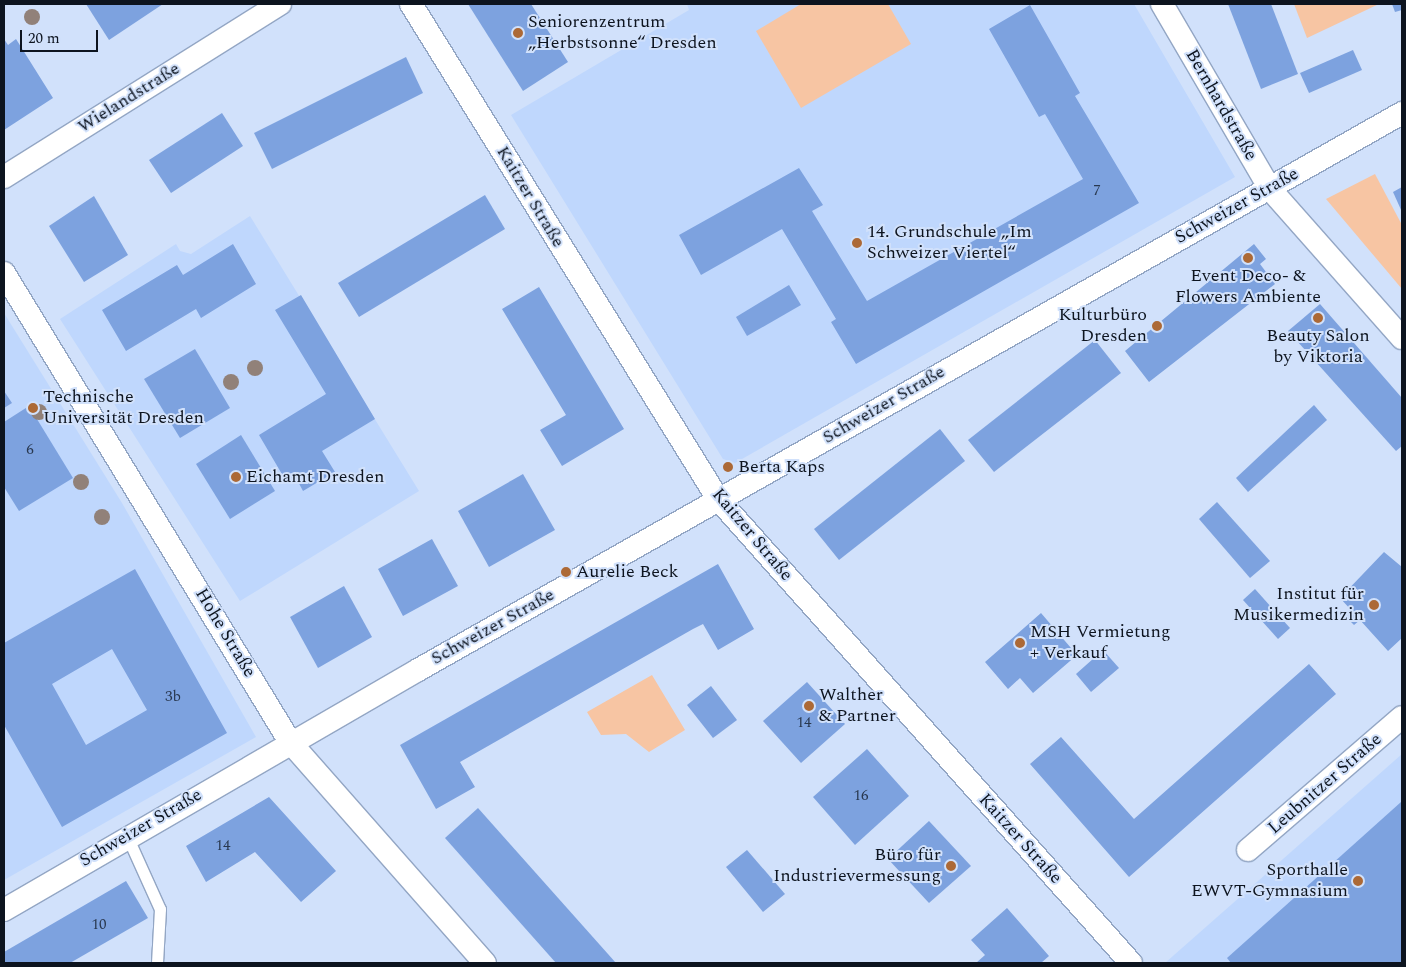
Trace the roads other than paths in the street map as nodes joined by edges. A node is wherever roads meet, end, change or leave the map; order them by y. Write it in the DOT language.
graph roads {
  1 [pos="280,4"];
  2 [pos="411,4"];
  3 [pos="1162,4"];
  4 [pos="1402,113"];
  5 [pos="4,177"];
  6 [pos="1270,189"];
  7 [pos="4,273"];
  8 [pos="1402,338"];
  9 [pos="718,499"];
  10 [pos="1402,717"];
  11 [pos="290,742"];
  12 [pos="127,836"];
  13 [pos="1248,850"];
  14 [pos="4,910"];
  15 [pos="1125,961"];
  16 [pos="157,963"];
  17 [pos="485,963"];
  1 -- 5 [label="street, Wielandstraße"];
  2 -- 9 [label="street, Kaitzer Straße"];
  3 -- 6 [label="street, Bernhardstraße"];
  4 -- 6 [label="street, Schweizer Straße"];
  6 -- 8 [label="street, Bernhardstraße"];
  6 -- 9 [label="street, Schweizer Straße"];
  7 -- 11 [label="street, Hohe Straße"];
  9 -- 11 [label="street, Schweizer Straße"];
  9 -- 15 [label="street, Kaitzer Straße"];
  10 -- 13 [label="street, Leubnitzer Straße"];
  11 -- 12 [label="street, Schweizer Straße"];
  11 -- 17 [label="street, Hohe Straße"];
  12 -- 14 [label="street, Schweizer Straße"];
  12 -- 16 [label="lane"];
}
